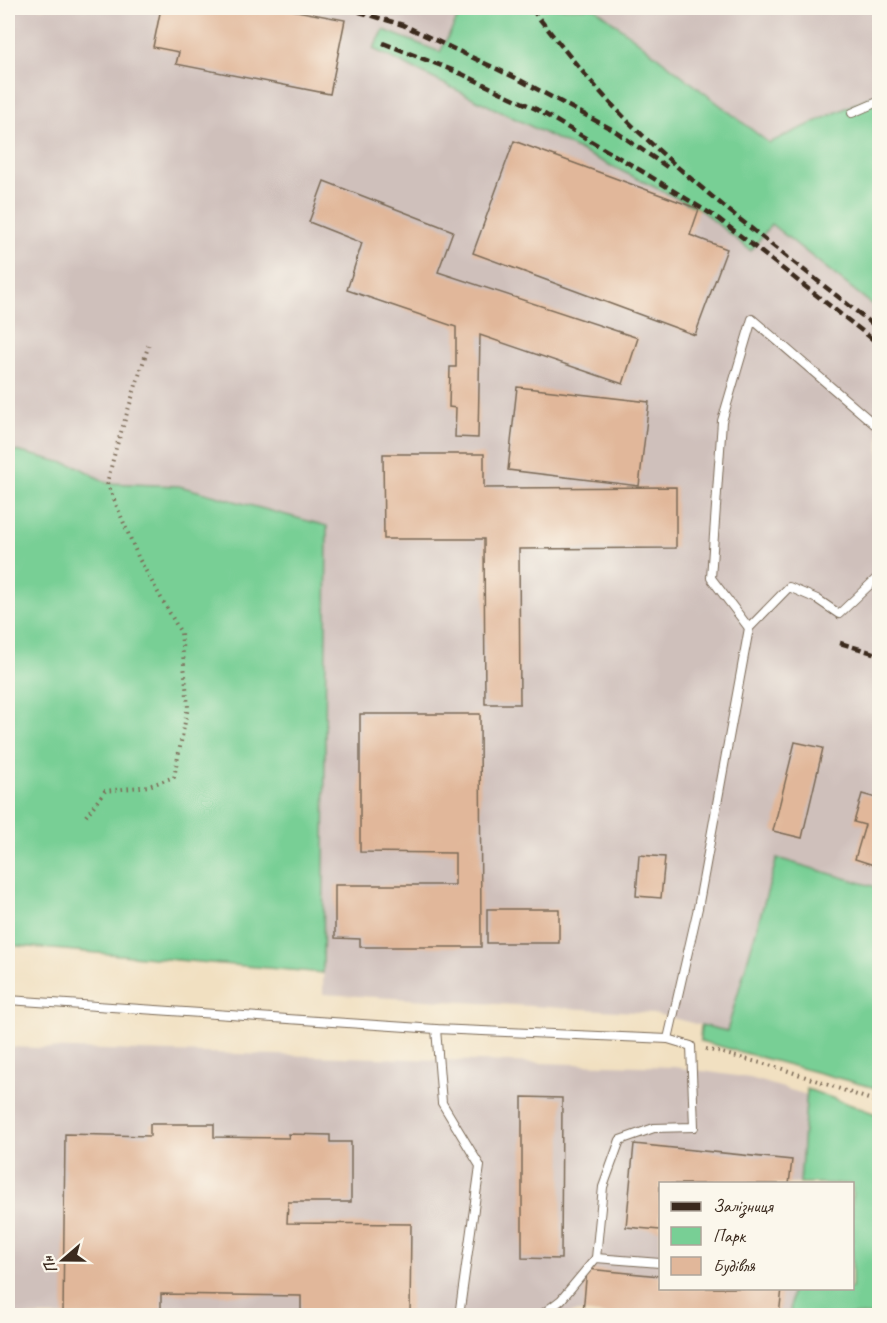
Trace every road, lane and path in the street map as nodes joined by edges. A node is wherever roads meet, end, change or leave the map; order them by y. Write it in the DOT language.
graph roads {
  1 [pos="879,101"];
  2 [pos="852,113"];
  3 [pos="149,344"];
  4 [pos="879,429"];
  5 [pos="879,575"];
  6 [pos="749,628"];
  7 [pos="86,816"];
  8 [pos="8,1000"];
  9 [pos="436,1029"];
  10 [pos="668,1039"];
  11 [pos="691,1046"];
  12 [pos="879,1104"];
  13 [pos="596,1258"];
  14 [pos="659,1263"];
  15 [pos="459,1316"];
  16 [pos="540,1316"];
  1 -- 2 [label="lane"];
  3 -- 7 [label="path"];
  4 -- 6 [label="lane"];
  5 -- 6 [label="lane"];
  6 -- 10 [label="lane"];
  8 -- 9 [label="lane"];
  9 -- 10 [label="lane"];
  9 -- 15 [label="lane"];
  10 -- 11 [label="lane"];
  11 -- 12 [label="path"];
  11 -- 13 [label="lane"];
  13 -- 14 [label="lane"];
  13 -- 16 [label="lane"];
}
